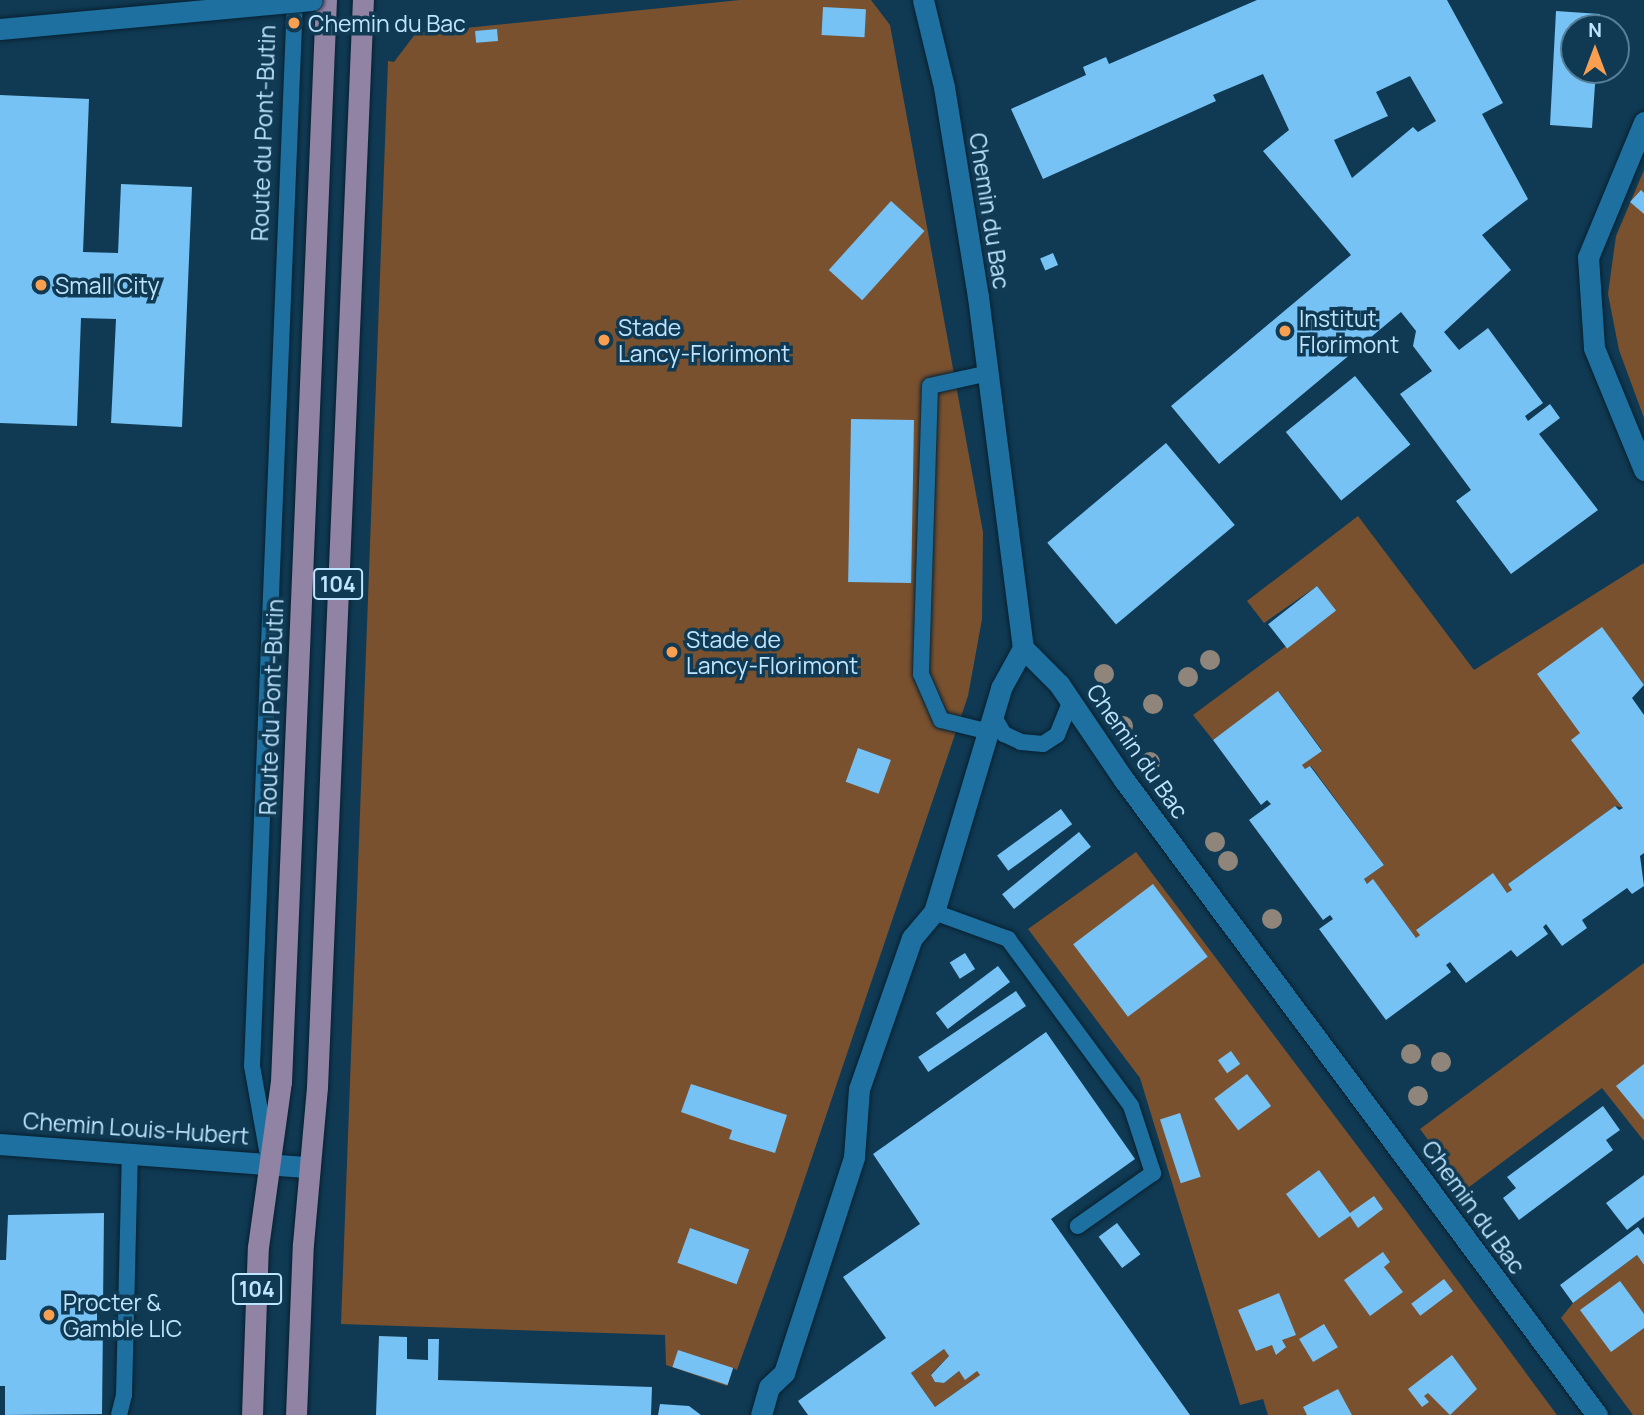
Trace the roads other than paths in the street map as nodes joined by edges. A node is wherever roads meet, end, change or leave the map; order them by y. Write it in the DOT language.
graph roads {
  1 [pos="295,0"];
  2 [pos="312,0"];
  3 [pos="326,0"];
  4 [pos="363,0"];
  5 [pos="923,0"];
  6 [pos="0,29"];
  7 [pos="1644,122"];
  8 [pos="989,373"];
  9 [pos="1644,470"];
  10 [pos="1023,648"];
  11 [pos="1071,701"];
  12 [pos="992,725"];
  13 [pos="934,912"];
  14 [pos="0,1144"];
  15 [pos="130,1154"];
  16 [pos="269,1164"];
  17 [pos="308,1167"];
  18 [pos="1078,1226"];
  19 [pos="119,1415"];
  20 [pos="252,1415"];
  21 [pos="296,1415"];
  22 [pos="761,1415"];
  23 [pos="1597,1415"];
  1 -- 16 [label="lane, Route du Pont-Butin"];
  2 -- 6 [label="street, bridge"];
  3 -- 16 [label="main road, Route du Pont-Butin / 104"];
  4 -- 17 [label="main road, 104"];
  5 -- 8 [label="street, Chemin du Bac"];
  7 -- 9 [label="street"];
  8 -- 10 [label="street, Chemin du Bac"];
  8 -- 12 [label="lane"];
  10 -- 11 [label="street, Chemin du Bac"];
  10 -- 12 [label="street"];
  11 -- 12 [label="lane"];
  11 -- 23 [label="street, Chemin du Bac"];
  12 -- 13 [label="street"];
  13 -- 18 [label="lane"];
  13 -- 22 [label="street"];
  14 -- 15 [label="street, Chemin Louis-Hubert"];
  15 -- 16 [label="street, Chemin Louis-Hubert"];
  15 -- 19 [label="lane"];
  16 -- 17 [label="street, Chemin Louis-Hubert"];
  16 -- 20 [label="main road, Route du Pont-Butin / 104"];
  17 -- 21 [label="main road, 104"];
}
